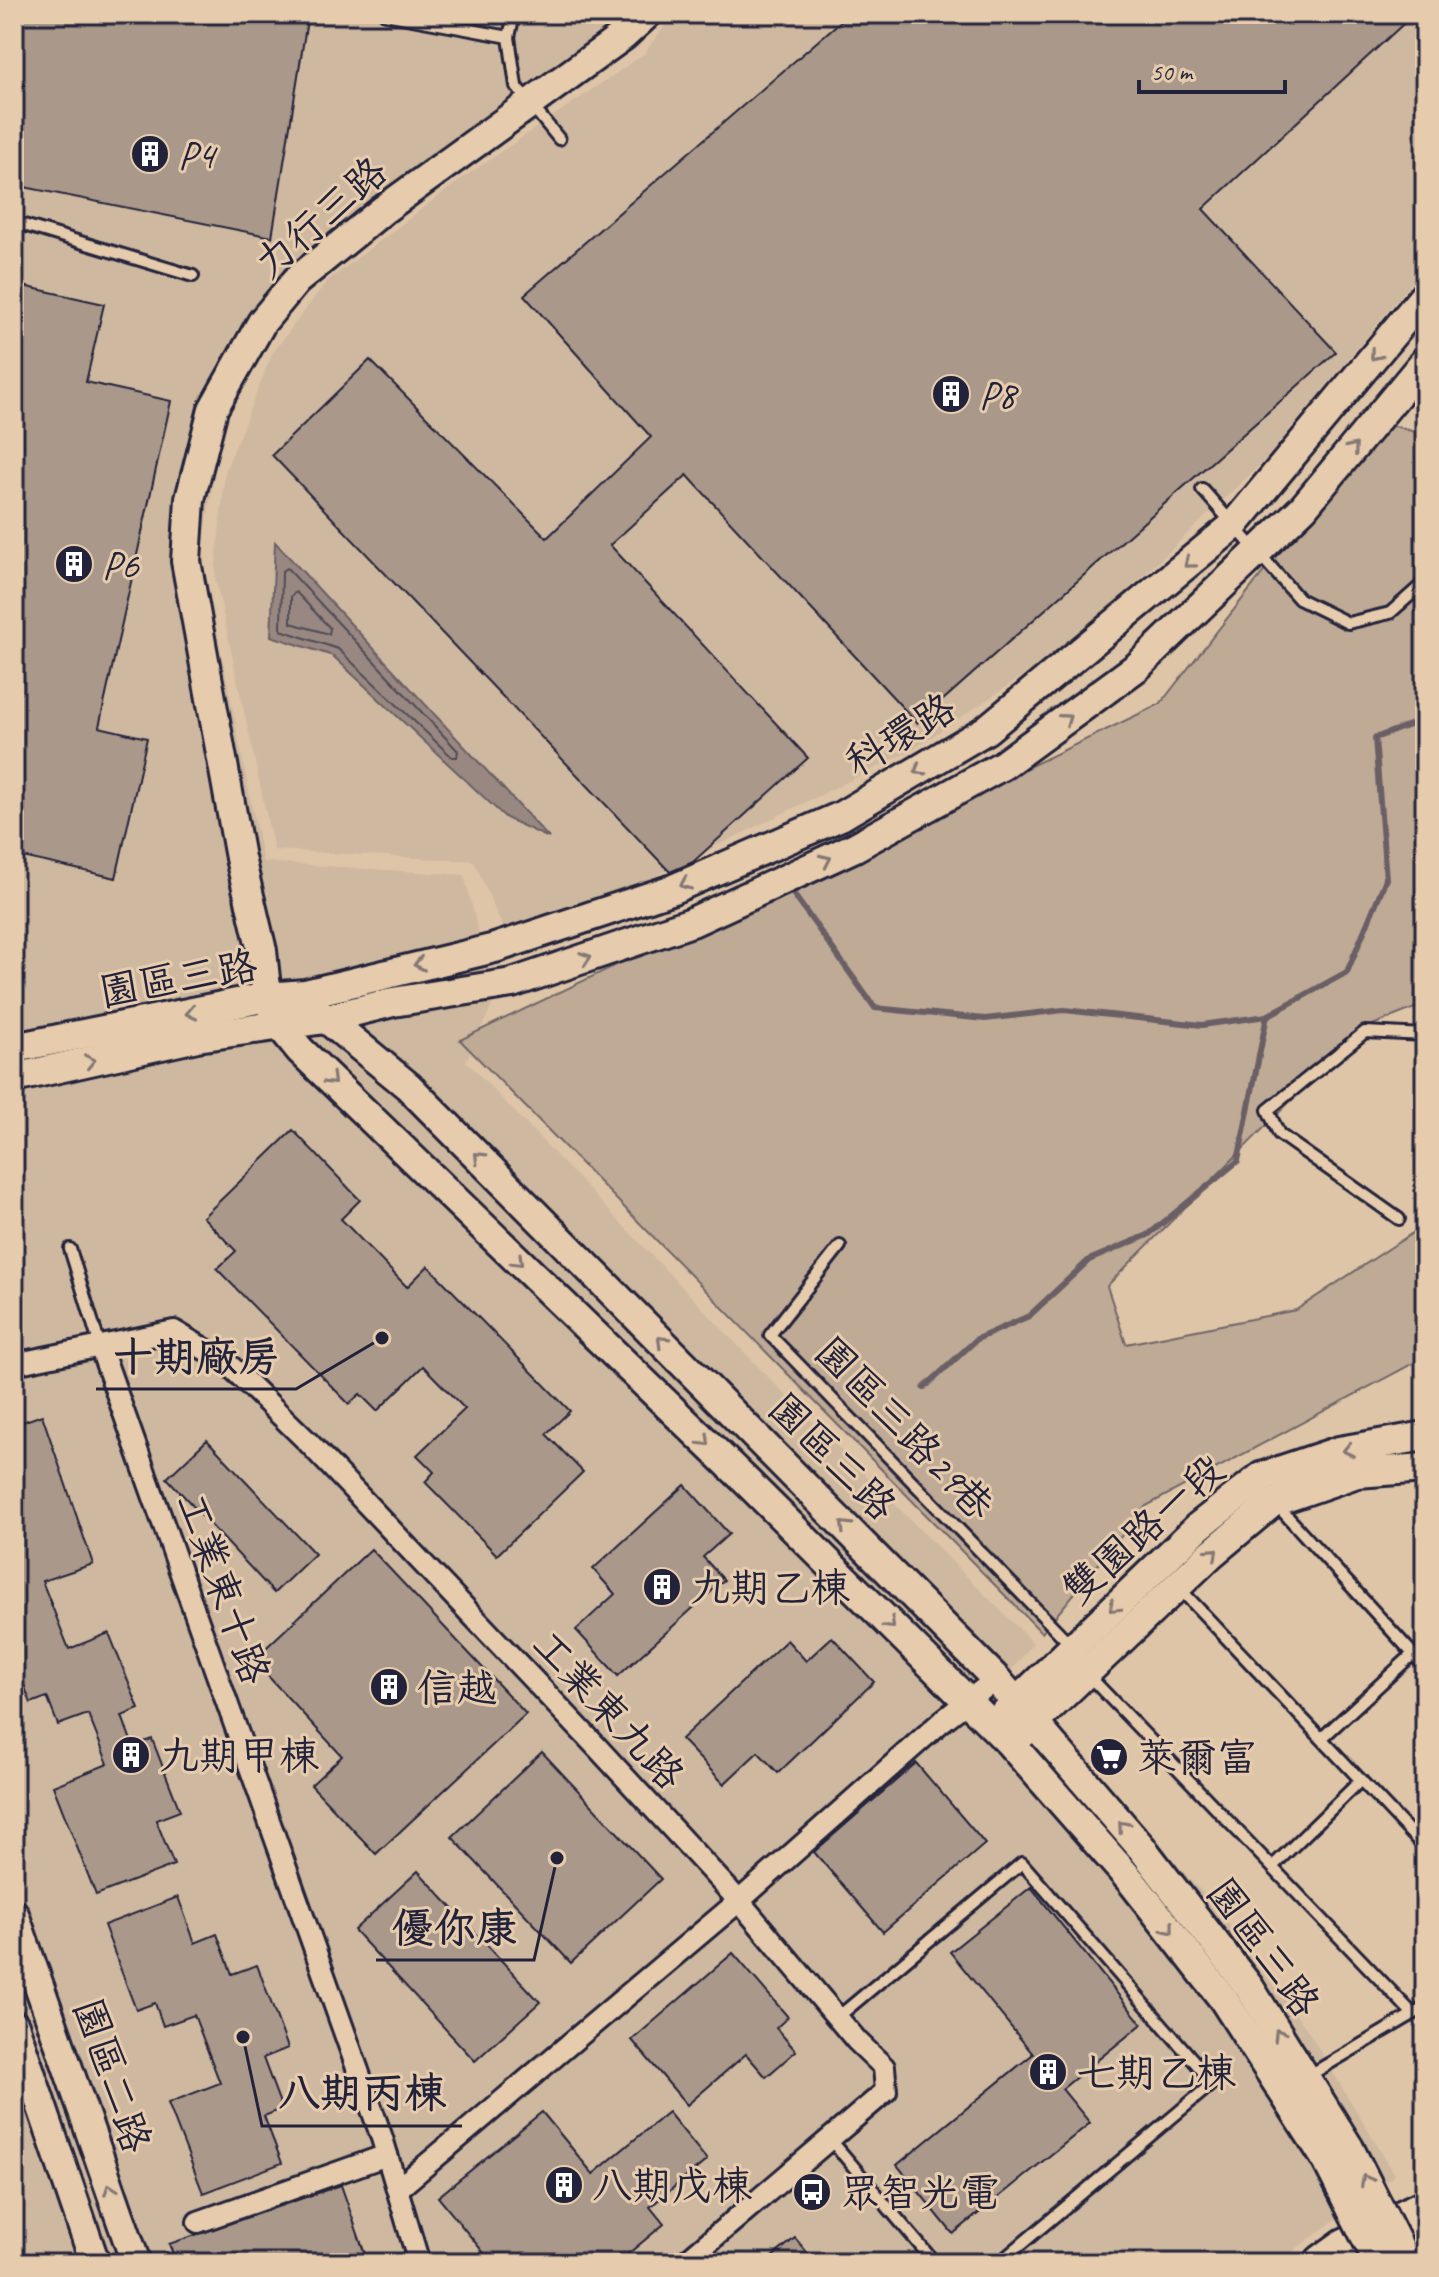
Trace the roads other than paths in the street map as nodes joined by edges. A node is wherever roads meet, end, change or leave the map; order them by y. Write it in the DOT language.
graph roads {
  1 [pos="385,14"];
  2 [pos="514,14"];
  3 [pos="647,14"];
  4 [pos="509,37"];
  5 [pos="528,104"];
  6 [pos="559,139"];
  7 [pos="14,222"];
  8 [pos="193,276"];
  9 [pos="1425,295"];
  10 [pos="1425,361"];
  11 [pos="1202,489"];
  12 [pos="1233,526"];
  13 [pos="1257,555"];
  14 [pos="1425,582"];
  15 [pos="262,951"];
  16 [pos="267,997"];
  17 [pos="384,1003"];
  18 [pos="316,1008"];
  19 [pos="278,1023"];
  20 [pos="1425,1035"];
  21 [pos="14,1048"];
  22 [pos="366,1049"];
  23 [pos="14,1078"];
  24 [pos="1399,1219"];
  25 [pos="840,1246"];
  26 [pos="70,1249"];
  27 [pos="100,1346"];
  28 [pos="14,1364"];
  29 [pos="1425,1436"];
  30 [pos="1425,1468"];
  31 [pos="1273,1502"];
  32 [pos="1158,1565"];
  33 [pos="1179,1587"];
  34 [pos="1073,1647"];
  35 [pos="1413,1654"];
  36 [pos="1425,1667"];
  37 [pos="1088,1675"];
  38 [pos="996,1679"];
  39 [pos="966,1701"];
  40 [pos="1017,1702"];
  41 [pos="1035,1724"];
  42 [pos="1000,1734"];
  43 [pos="1322,1738"];
  44 [pos="1361,1780"];
  45 [pos="1425,1848"];
  46 [pos="1273,1866"];
  47 [pos="739,1901"];
  48 [pos="14,1914"];
  49 [pos="1425,2007"];
  50 [pos="1413,2014"];
  51 [pos="838,2017"];
  52 [pos="14,2025"];
  53 [pos="1306,2077"];
  54 [pos="830,2139"];
  55 [pos="1337,2153"];
  56 [pos="387,2155"];
  57 [pos="399,2188"];
  58 [pos="1425,2208"];
  59 [pos="198,2222"];
  60 [pos="95,2263"];
  61 [pos="136,2263"];
  62 [pos="419,2263"];
  63 [pos="684,2263"];
  64 [pos="935,2263"];
  65 [pos="999,2263"];
  66 [pos="1323,2263"];
  67 [pos="1379,2263"];
  68 [pos="1407,2263"];
  1 -- 4 [label="lane"];
  2 -- 4 [label="lane"];
  3 -- 5 [label="street, 力行三路"];
  4 -- 5 [label="lane"];
  5 -- 6 [label="lane"];
  5 -- 15 [label="street, 力行三路"];
  7 -- 8 [label="lane"];
  9 -- 12 [label="street, 科環路, one-way"];
  13 -- 10 [label="street, 科環路, one-way"];
  11 -- 12 [label="lane"];
  12 -- 13 [label="lane"];
  12 -- 18 [label="street, 科環路, one-way"];
  13 -- 14 [label="lane"];
  17 -- 13 [label="street, 科環路, one-way"];
  15 -- 16 [label="street, 力行三路"];
  15 -- 18 [label="street"];
  16 -- 18 [label="street, 科環路"];
  16 -- 19 [label="street, 力行三路"];
  16 -- 21 [label="street, 園區三路, one-way"];
  17 -- 18 [label="street, 科環路"];
  17 -- 22 [label="street"];
  18 -- 19 [label="street, 科環路"];
  18 -- 22 [label="street, 園區三路"];
  23 -- 19 [label="street, 園區三路, one-way"];
  19 -- 39 [label="street, 園區三路, one-way"];
  20 -- 24 [label="lane"];
  38 -- 22 [label="street, 園區三路, one-way"];
  25 -- 34 [label="lane, 園區三路29巷"];
  26 -- 27 [label="lane"];
  27 -- 28 [label="street, 工業東九路"];
  27 -- 47 [label="street, 工業東九路"];
  27 -- 56 [label="street, 工業東十路"];
  29 -- 32 [label="street, 雙園路一段, one-way"];
  30 -- 31 [label="street, 雙園路一段"];
  33 -- 31 [label="street, 雙園路一段, one-way"];
  31 -- 35 [label="lane"];
  32 -- 33 [label="lane"];
  32 -- 34 [label="street, 雙園路一段, one-way"];
  33 -- 37 [label="street, 雙園路一段"];
  33 -- 43 [label="lane"];
  34 -- 40 [label="street, 雙園路一段"];
  35 -- 36 [label="lane"];
  35 -- 43 [label="lane"];
  37 -- 41 [label="street, 雙園路一段"];
  37 -- 46 [label="lane"];
  38 -- 39 [label="street"];
  38 -- 40 [label="street, 園區三路"];
  39 -- 42 [label="street, 園區三路"];
  39 -- 47 [label="street"];
  40 -- 41 [label="street, 園區三路"];
  40 -- 42 [label="street, 雙園路一段"];
  41 -- 42 [label="street, 雙園路一段"];
  53 -- 41 [label="street, 園區三路, one-way"];
  42 -- 55 [label="street, 園區三路, one-way"];
  43 -- 44 [label="lane"];
  44 -- 45 [label="lane"];
  44 -- 46 [label="lane"];
  46 -- 50 [label="lane"];
  47 -- 51 [label="street, 工業東九路"];
  47 -- 57 [label="street"];
  61 -- 48 [label="street, 園區二路, one-way"];
  49 -- 50 [label="lane"];
  50 -- 53 [label="lane"];
  51 -- 54 [label="street, 工業東九路"];
  51 -- 65 [label="lane"];
  52 -- 60 [label="street, 園區二路"];
  53 -- 55 [label="street, 園區三路"];
  54 -- 63 [label="street, 工業東九路"];
  54 -- 64 [label="lane"];
  55 -- 67 [label="street, 園區三路, bridge"];
  68 -- 55 [label="street, 園區三路, one-way, bridge"];
  56 -- 57 [label="street, 工業東十路"];
  56 -- 59 [label="street"];
  57 -- 62 [label="street, 工業東十路"];
  58 -- 66 [label="highway"];
}
